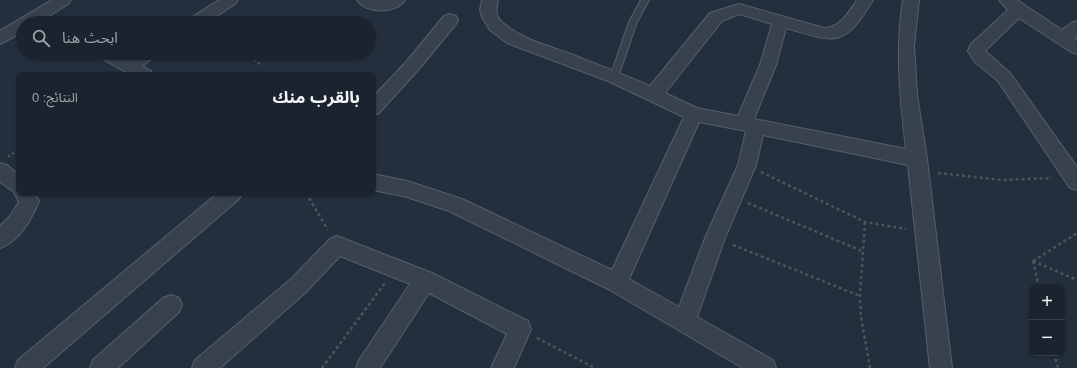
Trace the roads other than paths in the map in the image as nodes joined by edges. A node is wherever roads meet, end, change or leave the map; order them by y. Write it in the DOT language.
graph roads {
  1 [pos="63,0"];
  2 [pos="230,0"];
  3 [pos="365,0"];
  4 [pos="397,0"];
  5 [pos="490,0"];
  6 [pos="645,0"];
  7 [pos="764,0"];
  8 [pos="865,0"];
  9 [pos="911,0"];
  10 [pos="1012,5"];
  11 [pos="758,15"];
  12 [pos="38,16"];
  13 [pos="206,16"];
  14 [pos="450,20"];
  15 [pos="780,22"];
  16 [pos="1077,27"];
  17 [pos="16,29"];
  18 [pos="0,38"];
  19 [pos="1063,38"];
  20 [pos="1077,48"];
  21 [pos="118,60"];
  22 [pos="138,60"];
  23 [pos="129,66"];
  24 [pos="140,72"];
  25 [pos="614,77"];
  26 [pos="654,94"];
  27 [pos="376,105"];
  28 [pos="694,114"];
  29 [pos="750,124"];
  30 [pos="918,165"];
  31 [pos="0,171"];
  32 [pos="1074,179"];
  33 [pos="376,183"];
  34 [pos="16,184"];
  35 [pos="26,196"];
  36 [pos="228,196"];
  37 [pos="0,239"];
  38 [pos="425,280"];
  39 [pos="617,283"];
  40 [pos="171,305"];
  41 [pos="685,321"];
  42 [pos="26,368"];
  43 [pos="101,368"];
  44 [pos="203,368"];
  45 [pos="367,368"];
  46 [pos="502,368"];
  47 [pos="765,368"];
  48 [pos="941,368"];
  1 -- 12 [label="street"];
  2 -- 13 [label="street"];
  3 -- 4 [label="street"];
  5 -- 25 [label="street"];
  6 -- 25 [label="lane"];
  7 -- 11 [label="street"];
  8 -- 15 [label="street"];
  9 -- 30 [label="street"];
  10 -- 19 [label="street"];
  10 -- 32 [label="street"];
  11 -- 15 [label="street"];
  11 -- 26 [label="street"];
  14 -- 27 [label="street"];
  15 -- 29 [label="street"];
  16 -- 19 [label="street"];
  17 -- 18 [label="street"];
  19 -- 20 [label="street"];
  21 -- 23 [label="street"];
  22 -- 23 [label="street"];
  23 -- 24 [label="street"];
  25 -- 26 [label="street"];
  26 -- 28 [label="street"];
  28 -- 29 [label="street"];
  28 -- 39 [label="street"];
  29 -- 30 [label="street"];
  29 -- 41 [label="street"];
  30 -- 48 [label="street"];
  31 -- 34 [label="street"];
  33 -- 39 [label="street"];
  35 -- 37 [label="street"];
  36 -- 42 [label="street"];
  38 -- 44 [label="street"];
  38 -- 45 [label="street"];
  38 -- 46 [label="street"];
  39 -- 41 [label="street"];
  40 -- 43 [label="street"];
  41 -- 47 [label="street"];
}
